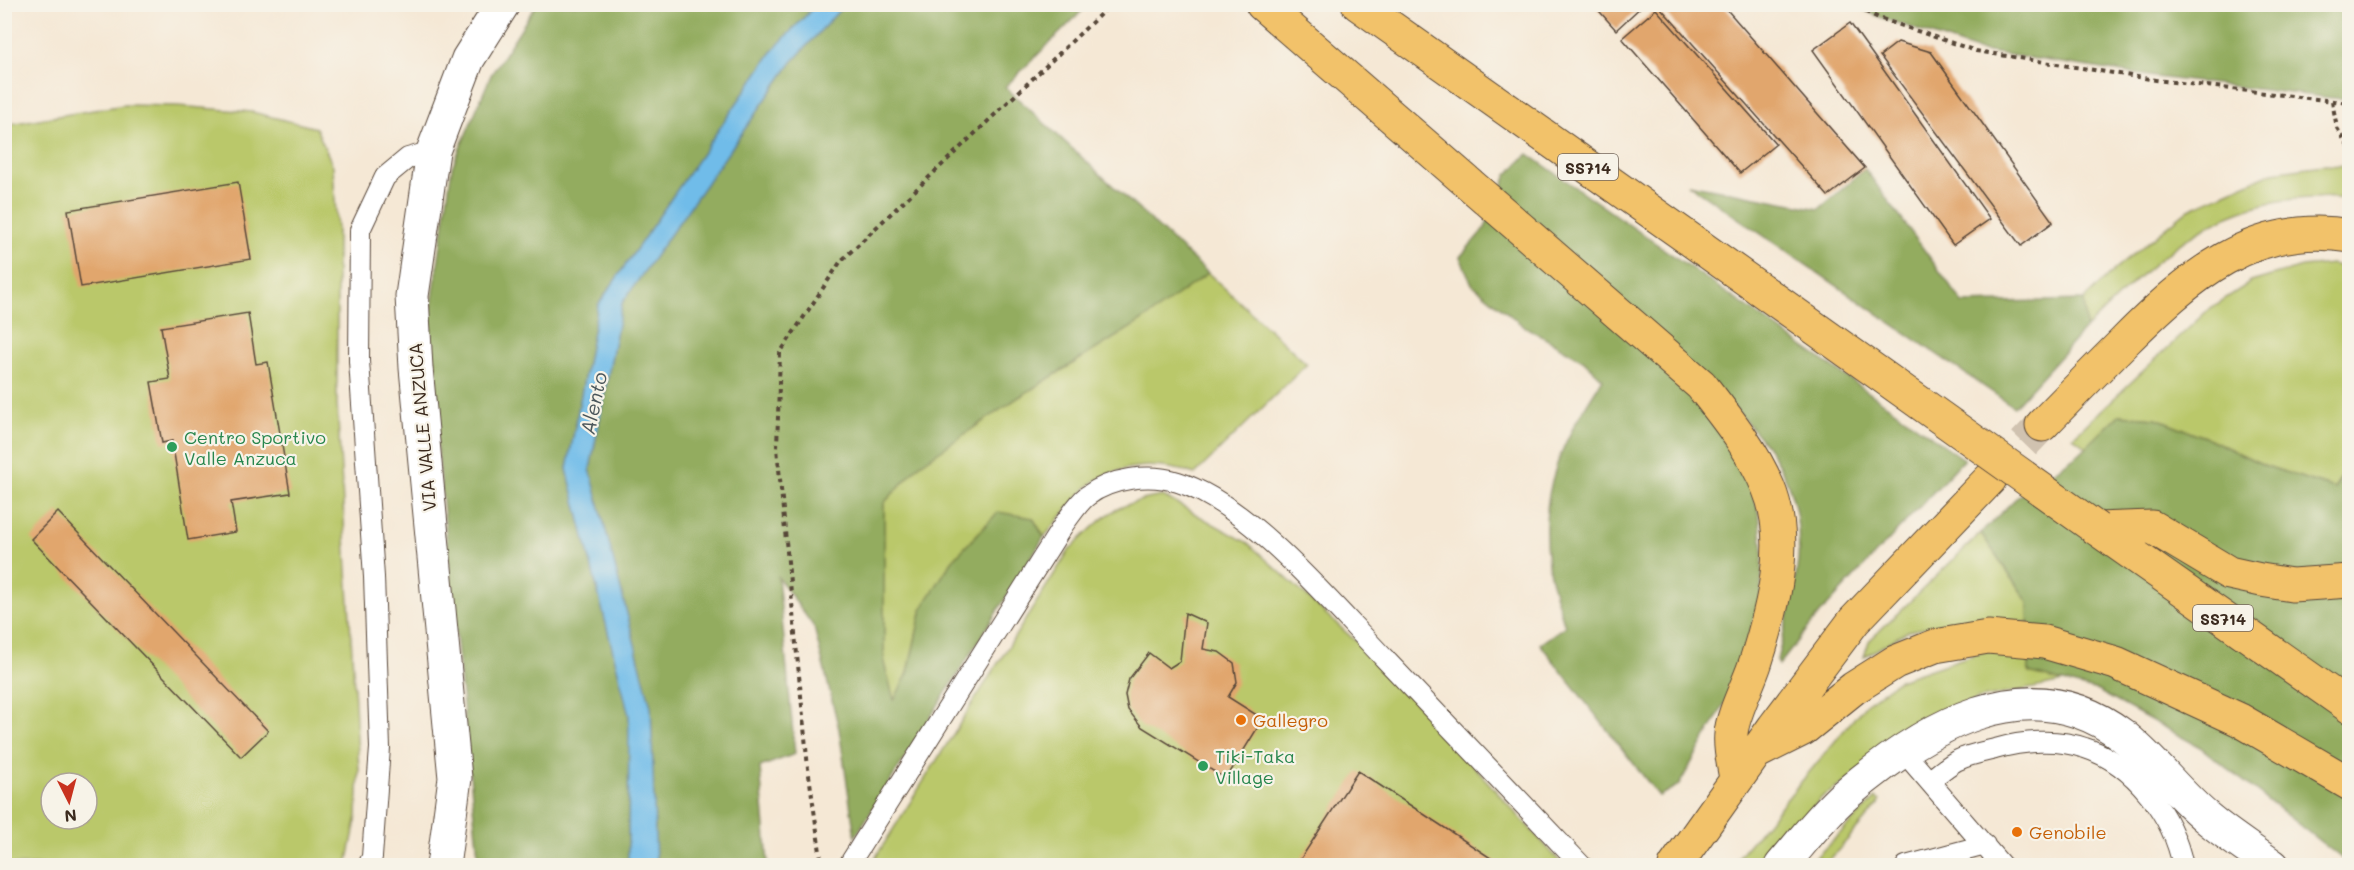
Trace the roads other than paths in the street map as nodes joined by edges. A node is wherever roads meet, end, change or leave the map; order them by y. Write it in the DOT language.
graph roads {
  1 [pos="503,4"];
  2 [pos="1262,4"];
  3 [pos="1358,4"];
  4 [pos="433,151"];
  5 [pos="2349,236"];
  6 [pos="2042,425"];
  7 [pos="1990,479"];
  8 [pos="2097,528"];
  9 [pos="2349,581"];
  10 [pos="2349,707"];
  11 [pos="1903,751"];
  12 [pos="1745,766"];
  13 [pos="1930,780"];
  14 [pos="2349,784"];
  15 [pos="1985,845"];
  16 [pos="368,866"];
  17 [pos="443,866"];
  18 [pos="848,866"];
  19 [pos="1582,866"];
  20 [pos="1675,866"];
  21 [pos="1781,866"];
  22 [pos="1905,866"];
  23 [pos="1991,866"];
  24 [pos="2002,866"];
  25 [pos="2183,866"];
  26 [pos="2273,866"];
  1 -- 4 [label="street, VIA VALLE ANZUCA"];
  2 -- 12 [label="highway"];
  3 -- 8 [label="highway, SS714, bridge"];
  4 -- 16 [label="lane"];
  4 -- 17 [label="street, VIA VALLE ANZUCA"];
  5 -- 6 [label="highway"];
  7 -- 12 [label="highway"];
  8 -- 9 [label="highway"];
  8 -- 10 [label="highway, SS714"];
  11 -- 13 [label="lane"];
  11 -- 21 [label="street"];
  11 -- 26 [label="street"];
  12 -- 14 [label="highway"];
  12 -- 20 [label="highway"];
  13 -- 15 [label="lane"];
  13 -- 25 [label="lane"];
  15 -- 22 [label="lane"];
  15 -- 23 [label="lane"];
  15 -- 24 [label="lane"];
  18 -- 19 [label="lane"];
}
